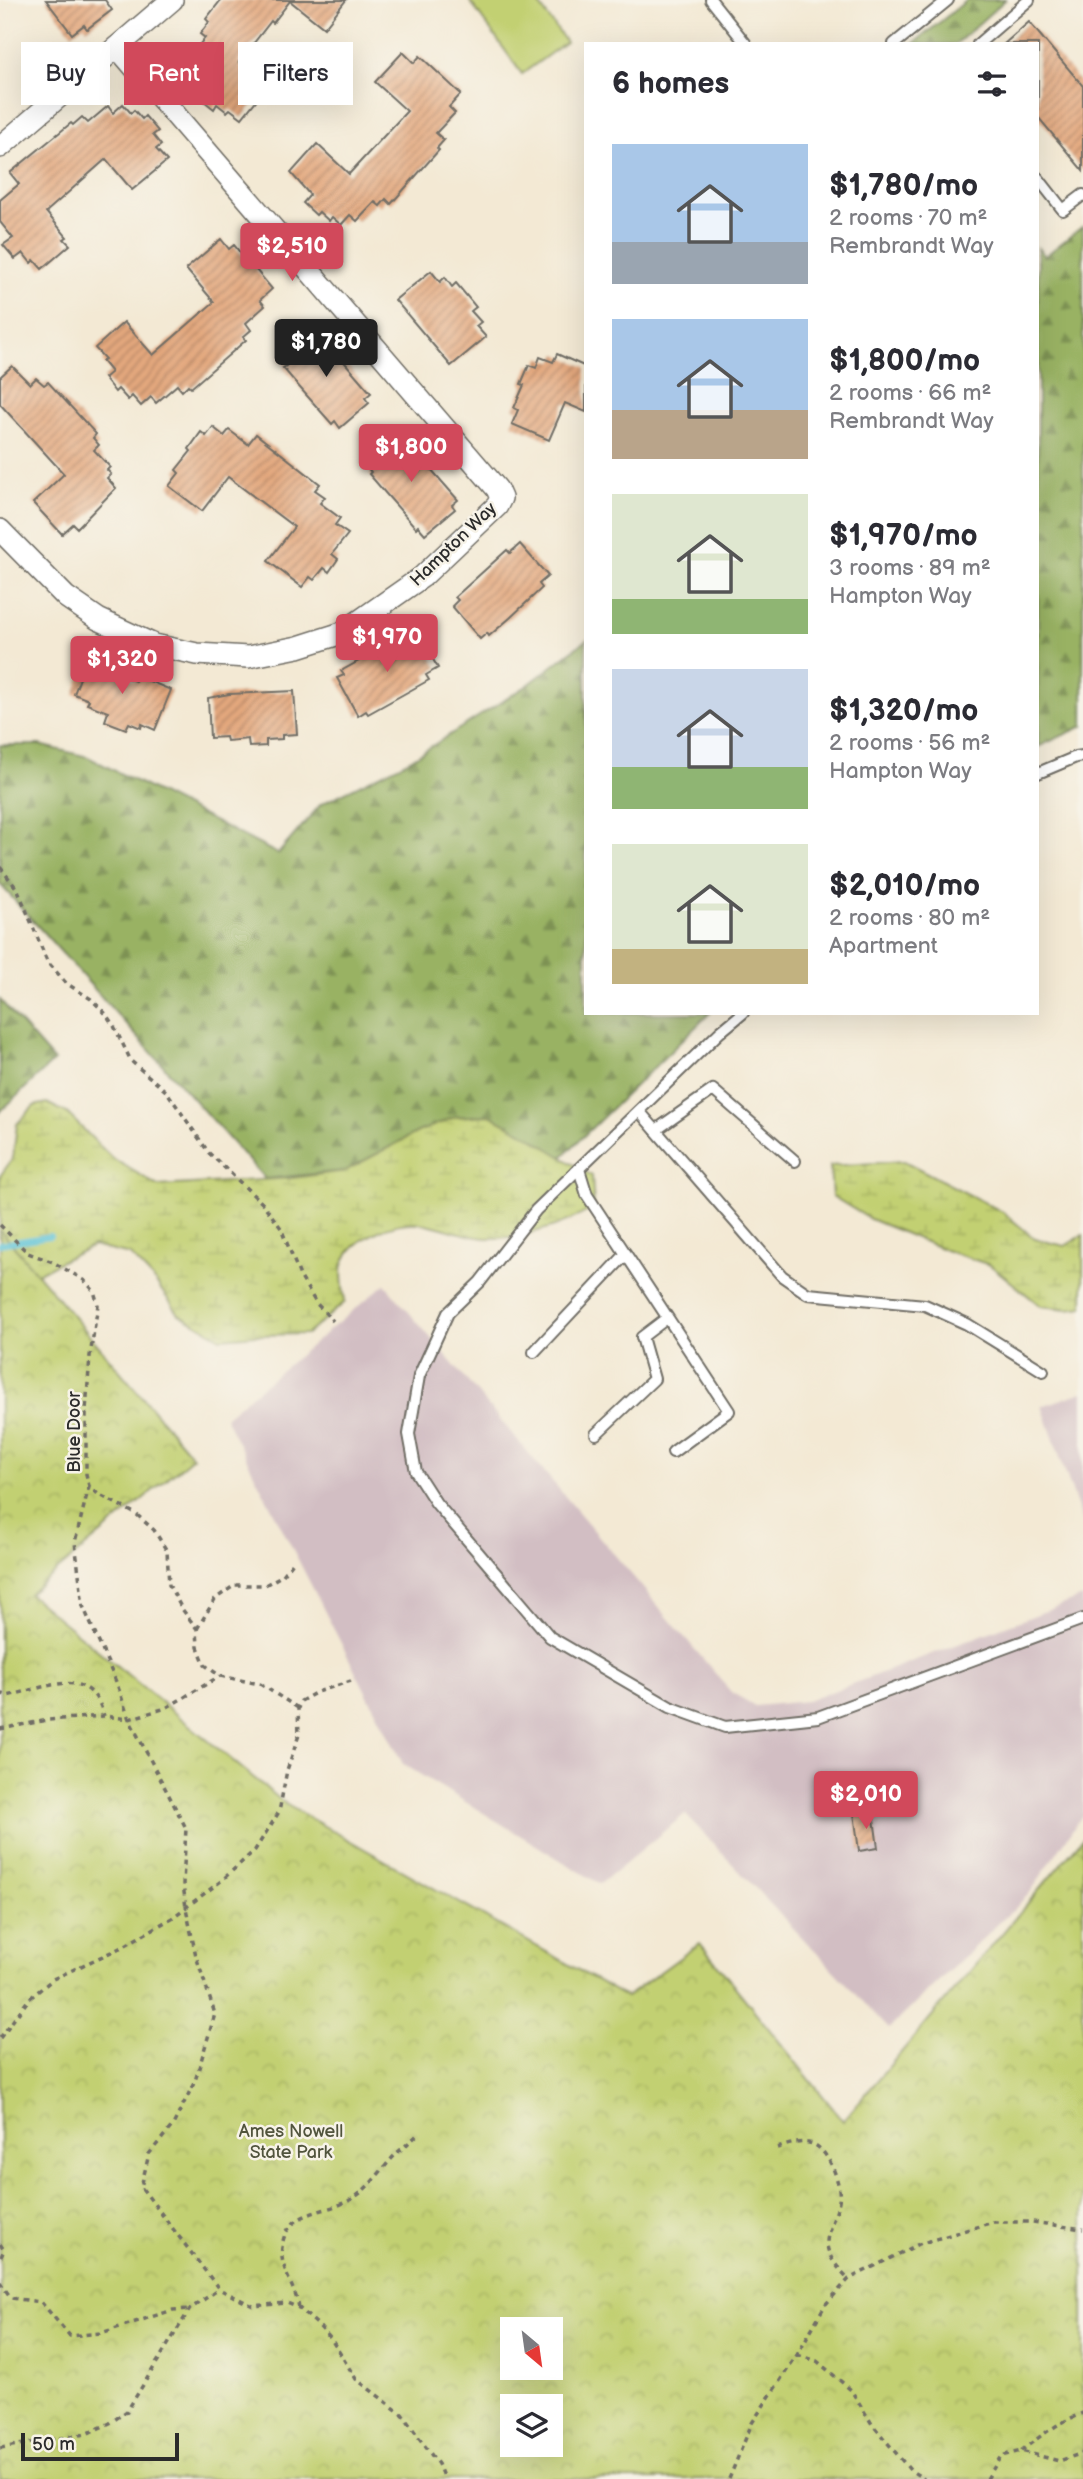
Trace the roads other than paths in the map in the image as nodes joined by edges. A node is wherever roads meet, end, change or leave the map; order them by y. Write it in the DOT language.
graph roads {
  1 [pos="172,0"];
  2 [pos="711,0"];
  3 [pos="948,0"];
  4 [pos="1029,0"];
  5 [pos="744,42"];
  6 [pos="896,42"];
  7 [pos="980,42"];
  8 [pos="117,47"];
  9 [pos="0,147"];
  10 [pos="1039,179"];
  11 [pos="1083,195"];
  12 [pos="0,530"];
  13 [pos="1083,756"];
  14 [pos="1039,773"];
  15 [pos="741,1015"];
  16 [pos="639,1111"];
  17 [pos="656,1130"];
  18 [pos="795,1161"];
  19 [pos="579,1169"];
  20 [pos="626,1254"];
  21 [pos="667,1318"];
  22 [pos="534,1352"];
  23 [pos="1042,1371"];
  24 [pos="596,1434"];
  25 [pos="673,1452"];
  26 [pos="1083,1619"];
  1 -- 8 [label="street"];
  2 -- 5 [label="lane"];
  3 -- 6 [label="lane"];
  4 -- 7 [label="lane"];
  8 -- 9 [label="street"];
  8 -- 12 [label="street, Hampton Way"];
  10 -- 11 [label="lane"];
  13 -- 14 [label="lane"];
  15 -- 16 [label="lane"];
  16 -- 17 [label="lane"];
  16 -- 19 [label="lane"];
  17 -- 18 [label="lane"];
  17 -- 23 [label="lane"];
  19 -- 20 [label="lane"];
  19 -- 26 [label="lane"];
  20 -- 21 [label="lane"];
  20 -- 22 [label="lane"];
  21 -- 24 [label="lane"];
  21 -- 25 [label="lane"];
}
